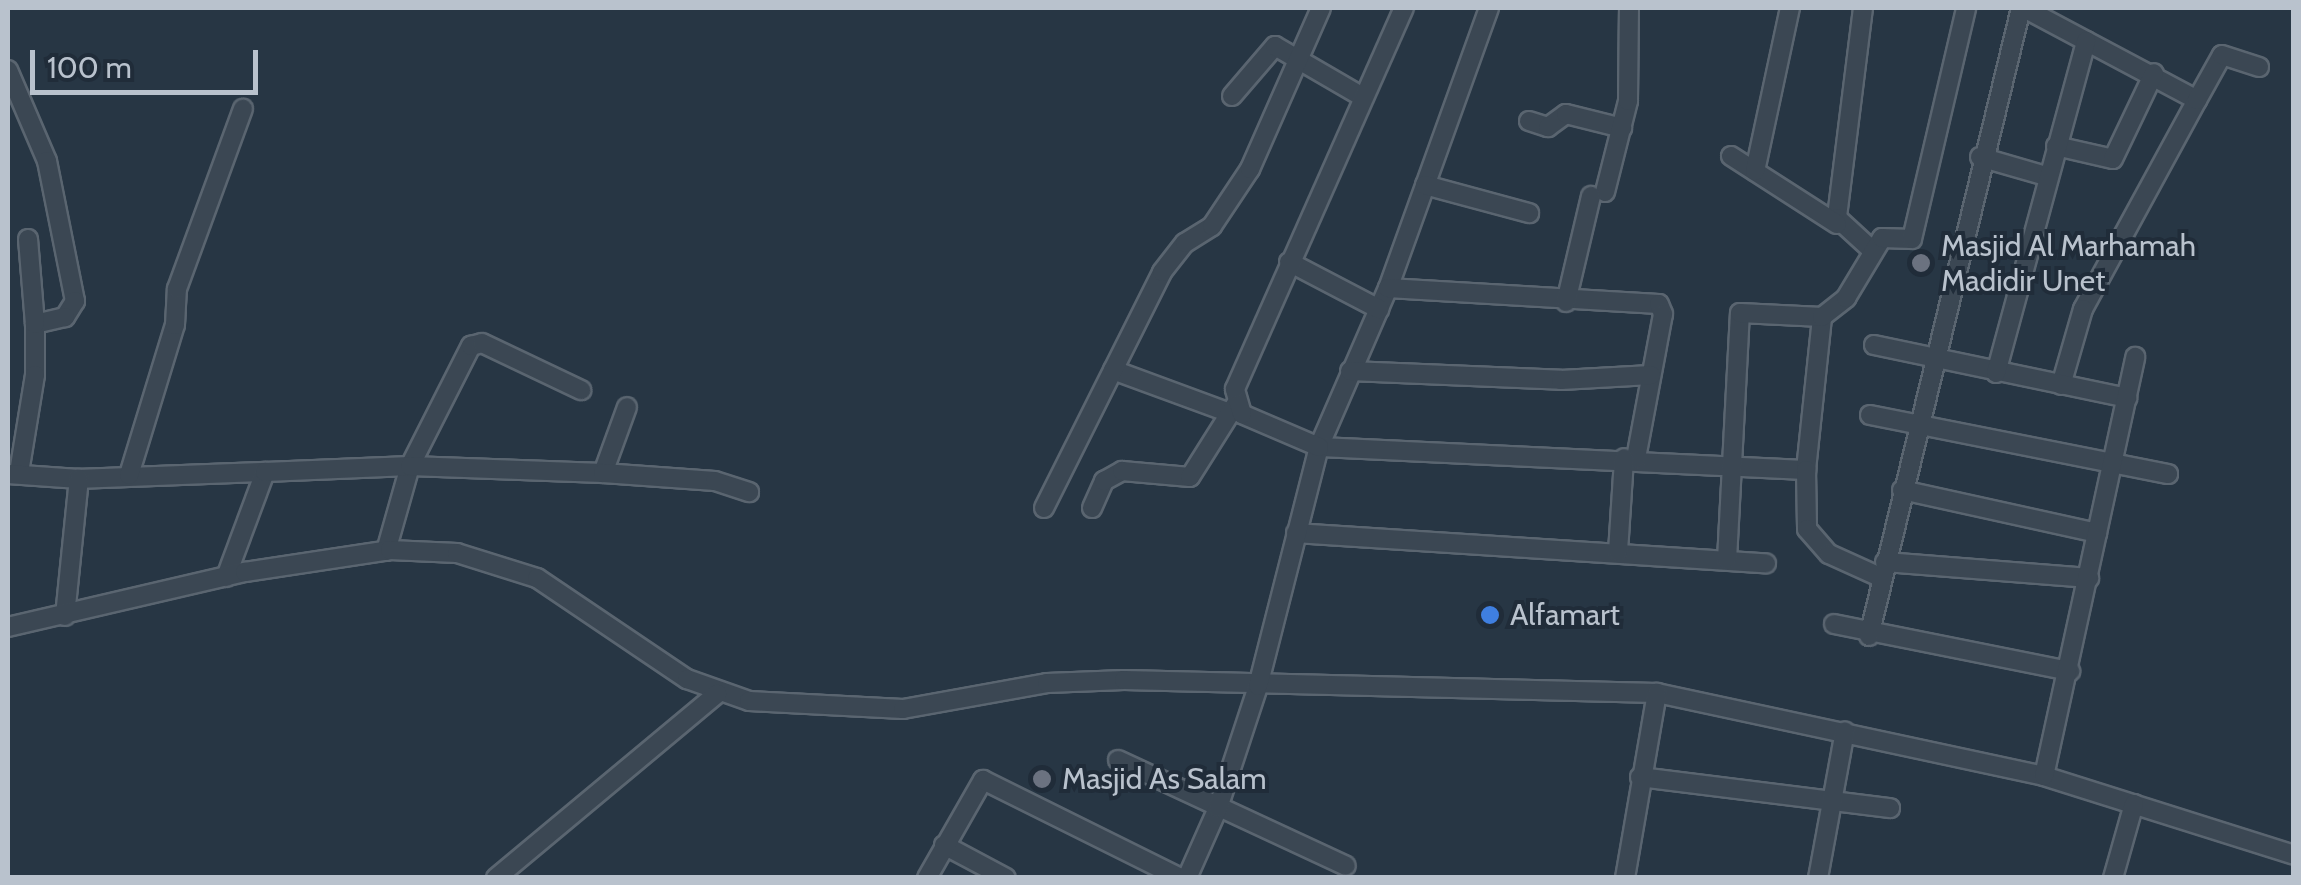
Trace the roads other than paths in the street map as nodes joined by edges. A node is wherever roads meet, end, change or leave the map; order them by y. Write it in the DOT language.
graph roads {
  1 [pos="1321,8"];
  2 [pos="1404,8"];
  3 [pos="1489,8"];
  4 [pos="1629,8"];
  5 [pos="1790,8"];
  6 [pos="1861,8"];
  7 [pos="1966,8"];
  8 [pos="2023,8"];
  9 [pos="2086,41"];
  10 [pos="1300,63"];
  11 [pos="2260,67"];
  12 [pos="8,70"];
  13 [pos="2154,73"];
  14 [pos="1232,96"];
  15 [pos="1362,96"];
  16 [pos="2197,100"];
  17 [pos="244,109"];
  18 [pos="1529,121"];
  19 [pos="1622,128"];
  20 [pos="2056,146"];
  21 [pos="1731,156"];
  22 [pos="1980,157"];
  23 [pos="1755,171"];
  24 [pos="2046,176"];
  25 [pos="1425,185"];
  26 [pos="1529,214"];
  27 [pos="1837,224"];
  28 [pos="28,240"];
  29 [pos="1873,252"];
  30 [pos="1288,262"];
  31 [pos="1388,288"];
  32 [pos="1566,302"];
  33 [pos="1379,308"];
  34 [pos="1822,317"];
  35 [pos="35,324"];
  36 [pos="1874,346"];
  37 [pos="2135,357"];
  38 [pos="1933,358"];
  39 [pos="1114,370"];
  40 [pos="1350,371"];
  41 [pos="1996,373"];
  42 [pos="1651,376"];
  43 [pos="2061,385"];
  44 [pos="581,390"];
  45 [pos="2128,398"];
  46 [pos="628,408"];
  47 [pos="1233,409"];
  48 [pos="1870,415"];
  49 [pos="1921,426"];
  50 [pos="1319,447"];
  51 [pos="1630,458"];
  52 [pos="1729,465"];
  53 [pos="2116,465"];
  54 [pos="410,466"];
  55 [pos="1806,470"];
  56 [pos="264,472"];
  57 [pos="603,473"];
  58 [pos="13,474"];
  59 [pos="2168,474"];
  60 [pos="129,475"];
  61 [pos="80,478"];
  62 [pos="1902,490"];
  63 [pos="749,492"];
  64 [pos="1044,508"];
  65 [pos="1092,508"];
  66 [pos="1296,533"];
  67 [pos="2097,533"];
  68 [pos="386,551"];
  69 [pos="1618,552"];
  70 [pos="1727,560"];
  71 [pos="1766,562"];
  72 [pos="1882,570"];
  73 [pos="226,577"];
  74 [pos="2089,578"];
  75 [pos="66,616"];
  76 [pos="1834,624"];
  77 [pos="8,627"];
  78 [pos="1869,636"];
  79 [pos="2070,671"];
  80 [pos="1258,686"];
  81 [pos="1657,693"];
  82 [pos="717,694"];
  83 [pos="1845,732"];
  84 [pos="1118,760"];
  85 [pos="2044,776"];
  86 [pos="1640,777"];
  87 [pos="1832,796"];
  88 [pos="2134,804"];
  89 [pos="1218,808"];
  90 [pos="1890,808"];
  91 [pos="944,845"];
  92 [pos="2294,855"];
  93 [pos="1346,866"];
  94 [pos="496,878"];
  95 [pos="927,878"];
  96 [pos="1006,878"];
  97 [pos="1183,878"];
  98 [pos="1625,878"];
  99 [pos="1818,878"];
  100 [pos="2113,878"];
  1 -- 10 [label="street"];
  2 -- 15 [label="street"];
  3 -- 25 [label="street"];
  4 -- 19 [label="street"];
  5 -- 23 [label="street"];
  6 -- 27 [label="street"];
  7 -- 29 [label="street"];
  8 -- 9 [label="street"];
  8 -- 22 [label="street"];
  9 -- 13 [label="street"];
  9 -- 20 [label="street"];
  10 -- 14 [label="street"];
  10 -- 15 [label="street"];
  10 -- 39 [label="street"];
  11 -- 16 [label="street"];
  12 -- 35 [label="street"];
  13 -- 16 [label="street"];
  13 -- 20 [label="street"];
  15 -- 30 [label="street"];
  16 -- 43 [label="street"];
  17 -- 60 [label="street"];
  18 -- 19 [label="street"];
  19 -- 32 [label="street"];
  20 -- 24 [label="street"];
  21 -- 23 [label="street"];
  22 -- 24 [label="street"];
  22 -- 38 [label="street"];
  23 -- 27 [label="street"];
  24 -- 41 [label="street"];
  25 -- 26 [label="street"];
  25 -- 31 [label="street"];
  27 -- 29 [label="street"];
  28 -- 35 [label="street"];
  29 -- 34 [label="street"];
  30 -- 33 [label="street"];
  30 -- 47 [label="street"];
  31 -- 32 [label="street"];
  31 -- 33 [label="street"];
  32 -- 42 [label="street"];
  33 -- 40 [label="street"];
  34 -- 52 [label="street"];
  34 -- 55 [label="street"];
  35 -- 58 [label="street"];
  36 -- 38 [label="street"];
  37 -- 45 [label="street"];
  38 -- 41 [label="street"];
  38 -- 49 [label="street"];
  39 -- 47 [label="street"];
  39 -- 64 [label="street"];
  40 -- 42 [label="street"];
  40 -- 50 [label="street"];
  41 -- 43 [label="street"];
  42 -- 51 [label="street"];
  43 -- 45 [label="street"];
  44 -- 54 [label="street"];
  45 -- 53 [label="street"];
  46 -- 57 [label="street"];
  47 -- 50 [label="street"];
  47 -- 65 [label="street"];
  48 -- 49 [label="street"];
  49 -- 53 [label="street"];
  49 -- 62 [label="street"];
  50 -- 51 [label="street"];
  50 -- 66 [label="street"];
  51 -- 52 [label="street"];
  51 -- 69 [label="street"];
  52 -- 55 [label="street"];
  52 -- 70 [label="street"];
  53 -- 59 [label="street"];
  53 -- 67 [label="street"];
  54 -- 56 [label="street"];
  54 -- 57 [label="street"];
  54 -- 68 [label="street"];
  55 -- 72 [label="street"];
  56 -- 60 [label="street"];
  56 -- 73 [label="street"];
  57 -- 63 [label="street"];
  58 -- 61 [label="street"];
  60 -- 61 [label="street"];
  61 -- 75 [label="street"];
  62 -- 67 [label="street"];
  62 -- 72 [label="street"];
  66 -- 69 [label="street"];
  66 -- 80 [label="street"];
  67 -- 74 [label="street"];
  68 -- 73 [label="street"];
  68 -- 82 [label="street"];
  69 -- 70 [label="street"];
  70 -- 71 [label="street"];
  72 -- 74 [label="street"];
  72 -- 78 [label="street"];
  73 -- 75 [label="street"];
  74 -- 79 [label="street"];
  75 -- 77 [label="street"];
  76 -- 78 [label="street"];
  78 -- 79 [label="street"];
  79 -- 85 [label="street"];
  80 -- 81 [label="street"];
  80 -- 82 [label="street"];
  80 -- 89 [label="street"];
  81 -- 83 [label="street"];
  81 -- 86 [label="street"];
  82 -- 94 [label="street"];
  83 -- 85 [label="street"];
  83 -- 87 [label="street"];
  84 -- 89 [label="street"];
  85 -- 88 [label="street"];
  86 -- 87 [label="street"];
  86 -- 98 [label="street"];
  87 -- 90 [label="street"];
  87 -- 99 [label="street"];
  88 -- 92 [label="street"];
  88 -- 100 [label="street"];
  89 -- 93 [label="street"];
  89 -- 97 [label="street"];
  91 -- 95 [label="street"];
  91 -- 96 [label="street"];
  91 -- 97 [label="street"];
}
